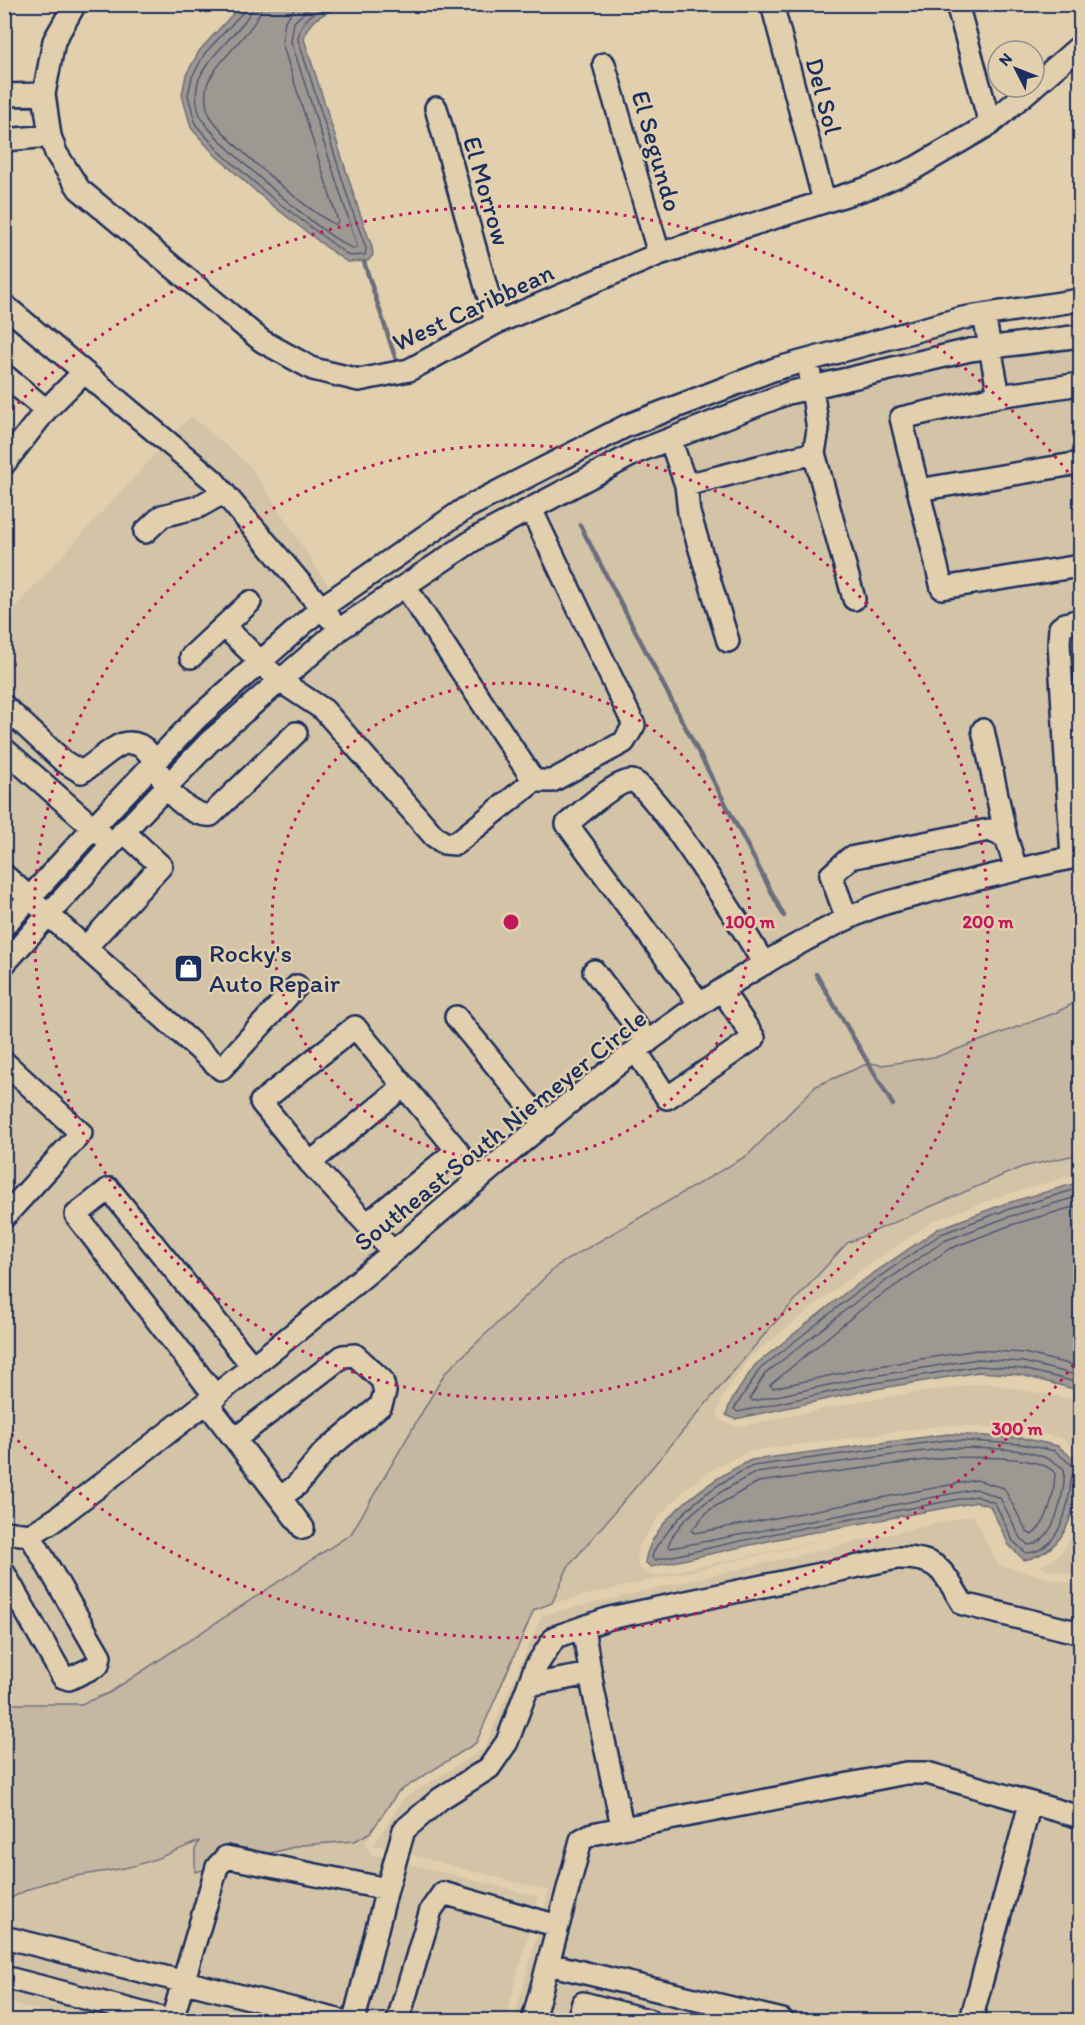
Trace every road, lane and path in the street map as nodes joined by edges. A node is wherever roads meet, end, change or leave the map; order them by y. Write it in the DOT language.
graph roads {
  1 [pos="75,4"];
  2 [pos="772,4"];
  3 [pos="957,4"];
  4 [pos="1080,46"];
  5 [pos="604,64"];
  6 [pos="1046,76"];
  7 [pos="44,94"];
  8 [pos="4,95"];
  9 [pos="1020,99"];
  10 [pos="436,108"];
  11 [pos="990,124"];
  12 [pos="50,136"];
  13 [pos="4,140"];
  14 [pos="824,201"];
  15 [pos="659,254"];
  16 [pos="1080,300"];
  17 [pos="4,305"];
  18 [pos="984,315"];
  19 [pos="496,323"];
  20 [pos="1080,336"];
  21 [pos="989,348"];
  22 [pos="807,360"];
  23 [pos="84,372"];
  24 [pos="4,375"];
  25 [pos="1080,384"];
  26 [pos="812,387"];
  27 [pos="999,396"];
  28 [pos="46,410"];
  29 [pos="670,439"];
  30 [pos="814,453"];
  31 [pos="1080,463"];
  32 [pos="4,464"];
  33 [pos="686,485"];
  34 [pos="918,490"];
  35 [pos="223,493"];
  36 [pos="531,509"];
  37 [pos="145,532"];
  38 [pos="1080,566"];
  39 [pos="405,586"];
  40 [pos="854,599"];
  41 [pos="250,602"];
  42 [pos="321,608"];
  43 [pos="1080,620"];
  44 [pos="224,626"];
  45 [pos="340,629"];
  46 [pos="728,641"];
  47 [pos="191,657"];
  48 [pos="261,661"];
  49 [pos="280,681"];
  50 [pos="4,705"];
  51 [pos="983,730"];
  52 [pos="296,733"];
  53 [pos="4,749"];
  54 [pos="156,761"];
  55 [pos="534,781"];
  56 [pos="166,787"];
  57 [pos="93,827"];
  58 [pos="1006,837"];
  59 [pos="117,838"];
  60 [pos="1076,857"];
  61 [pos="1016,869"];
  62 [pos="4,875"];
  63 [pos="30,897"];
  64 [pos="49,914"];
  65 [pos="847,919"];
  66 [pos="4,926"];
  67 [pos="86,947"];
  68 [pos="4,964"];
  69 [pos="764,964"];
  70 [pos="594,971"];
  71 [pos="297,986"];
  72 [pos="722,990"];
  73 [pos="700,1004"];
  74 [pos="456,1017"];
  75 [pos="642,1047"];
  76 [pos="4,1062"];
  77 [pos="404,1086"];
  78 [pos="545,1125"];
  79 [pos="457,1150"];
  80 [pos="310,1163"];
  81 [pos="477,1179"];
  82 [pos="4,1217"];
  83 [pos="368,1223"];
  84 [pos="393,1252"];
  85 [pos="253,1367"];
  86 [pos="212,1400"];
  87 [pos="235,1439"];
  88 [pos="280,1498"];
  89 [pos="303,1528"];
  90 [pos="4,1532"];
  91 [pos="30,1535"];
  92 [pos="4,1573"];
  93 [pos="583,1627"];
  94 [pos="1080,1633"];
  95 [pos="591,1674"];
  96 [pos="529,1685"];
  97 [pos="1030,1804"];
  98 [pos="1080,1817"];
  99 [pos="622,1826"];
  100 [pos="387,1889"];
  101 [pos="558,1926"];
  102 [pos="4,1940"];
  103 [pos="548,1964"];
  104 [pos="584,1972"];
  105 [pos="4,1977"];
  106 [pos="184,1981"];
  107 [pos="666,1992"];
  108 [pos="580,2012"];
  109 [pos="108,2013"];
  110 [pos="171,2020"];
  111 [pos="338,2020"];
  112 [pos="354,2020"];
  113 [pos="398,2020"];
  114 [pos="532,2020"];
  115 [pos="648,2020"];
  116 [pos="659,2020"];
  117 [pos="782,2020"];
  118 [pos="971,2020"];
  1 -- 7 [label="street, West Caribbean"];
  2 -- 14 [label="street, Del Sol"];
  3 -- 11 [label="street"];
  4 -- 6 [label="street, West Caribbean"];
  5 -- 15 [label="street, El Segundo"];
  7 -- 8 [label="street"];
  7 -- 12 [label="street, West Caribbean"];
  9 -- 11 [label="street, West Caribbean"];
  10 -- 19 [label="street, El Morrow"];
  11 -- 14 [label="street, West Caribbean"];
  12 -- 13 [label="street"];
  12 -- 19 [label="street, West Caribbean"];
  14 -- 15 [label="street, West Caribbean"];
  15 -- 19 [label="street, West Caribbean"];
  16 -- 18 [label="street"];
  17 -- 23 [label="street"];
  18 -- 21 [label="street"];
  18 -- 22 [label="street"];
  20 -- 21 [label="street"];
  21 -- 26 [label="street"];
  21 -- 27 [label="street"];
  22 -- 26 [label="street"];
  22 -- 42 [label="street"];
  23 -- 28 [label="street"];
  23 -- 35 [label="street"];
  24 -- 28 [label="street"];
  25 -- 27 [label="street"];
  26 -- 29 [label="street"];
  26 -- 30 [label="street"];
  27 -- 34 [label="street"];
  28 -- 32 [label="street"];
  29 -- 33 [label="street"];
  29 -- 36 [label="street"];
  30 -- 33 [label="street"];
  30 -- 40 [label="street"];
  31 -- 34 [label="street"];
  33 -- 46 [label="street"];
  34 -- 38 [label="street"];
  35 -- 37 [label="street"];
  35 -- 42 [label="street"];
  36 -- 39 [label="street"];
  36 -- 55 [label="street"];
  39 -- 45 [label="street"];
  39 -- 55 [label="street"];
  41 -- 44 [label="street"];
  42 -- 45 [label="street"];
  42 -- 48 [label="street"];
  43 -- 60 [label="street"];
  44 -- 47 [label="street"];
  44 -- 48 [label="street"];
  45 -- 49 [label="street"];
  48 -- 49 [label="street"];
  48 -- 54 [label="street"];
  49 -- 55 [label="street"];
  49 -- 56 [label="street"];
  50 -- 54 [label="street"];
  51 -- 58 [label="street"];
  52 -- 56 [label="street"];
  53 -- 57 [label="street"];
  54 -- 56 [label="street"];
  54 -- 57 [label="street"];
  56 -- 59 [label="street"];
  57 -- 59 [label="street"];
  57 -- 63 [label="street"];
  58 -- 61 [label="street"];
  58 -- 65 [label="street"];
  59 -- 64 [label="street"];
  59 -- 67 [label="street"];
  60 -- 61 [label="street, Southeast South Niemeyer Circle"];
  61 -- 65 [label="street, Southeast South Niemeyer Circle"];
  62 -- 63 [label="street"];
  63 -- 64 [label="street"];
  63 -- 66 [label="street"];
  64 -- 67 [label="street"];
  64 -- 68 [label="street"];
  65 -- 69 [label="street, Southeast South Niemeyer Circle"];
  67 -- 71 [label="street"];
  69 -- 72 [label="street, Southeast South Niemeyer Circle"];
  69 -- 73 [label="street"];
  70 -- 75 [label="street"];
  72 -- 73 [label="street, Southeast South Niemeyer Circle"];
  72 -- 75 [label="street"];
  73 -- 75 [label="street, Southeast South Niemeyer Circle"];
  74 -- 78 [label="street"];
  75 -- 78 [label="street, Southeast South Niemeyer Circle"];
  76 -- 82 [label="street"];
  77 -- 79 [label="street"];
  77 -- 80 [label="street"];
  77 -- 80 [label="street"];
  78 -- 81 [label="street, Southeast South Niemeyer Circle"];
  79 -- 81 [label="street"];
  79 -- 83 [label="street"];
  80 -- 83 [label="street"];
  81 -- 84 [label="street, Southeast South Niemeyer Circle"];
  83 -- 84 [label="street"];
  84 -- 85 [label="street, Southeast South Niemeyer Circle"];
  85 -- 86 [label="street, Southeast South Niemeyer Circle"];
  85 -- 86 [label="street"];
  86 -- 87 [label="street"];
  86 -- 91 [label="street, Southeast South Niemeyer Circle"];
  87 -- 88 [label="street"];
  87 -- 88 [label="street"];
  88 -- 89 [label="street"];
  90 -- 91 [label="street"];
  91 -- 92 [label="street"];
  93 -- 94 [label="street"];
  93 -- 95 [label="street"];
  93 -- 96 [label="street"];
  95 -- 96 [label="street"];
  95 -- 99 [label="street"];
  96 -- 100 [label="street"];
  97 -- 98 [label="street"];
  97 -- 99 [label="street"];
  97 -- 118 [label="street"];
  99 -- 101 [label="street"];
  100 -- 106 [label="street"];
  100 -- 112 [label="street"];
  101 -- 103 [label="street"];
  101 -- 113 [label="street"];
  102 -- 106 [label="street"];
  103 -- 104 [label="street"];
  103 -- 114 [label="street"];
  104 -- 107 [label="street"];
  104 -- 108 [label="street"];
  105 -- 109 [label="street"];
  106 -- 110 [label="street"];
  106 -- 111 [label="street"];
  107 -- 116 [label="street"];
  107 -- 117 [label="street"];
  108 -- 115 [label="street"];
  109 -- 110 [label="street"];
}
